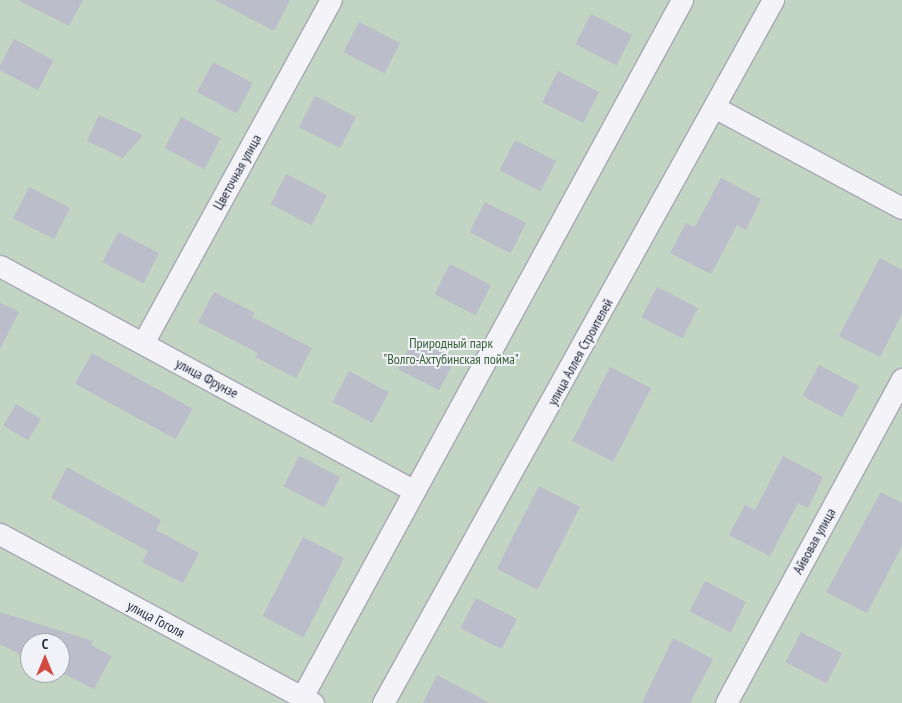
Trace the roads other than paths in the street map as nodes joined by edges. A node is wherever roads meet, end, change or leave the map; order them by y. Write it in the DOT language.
graph roads {
  1 [pos="330,0"];
  2 [pos="682,0"];
  3 [pos="773,0"];
  4 [pos="716,108"];
  5 [pos="902,208"];
  6 [pos="0,266"];
  7 [pos="143,344"];
  8 [pos="902,379"];
  9 [pos="414,490"];
  10 [pos="0,534"];
  11 [pos="307,700"];
  12 [pos="383,703"];
  13 [pos="726,703"];
  1 -- 7 [label="street, Цветочная улица"];
  2 -- 9 [label="street"];
  3 -- 4 [label="street, улица Аллея Строителей"];
  4 -- 5 [label="street"];
  4 -- 12 [label="street, улица Аллея Строителей"];
  6 -- 7 [label="street, улица Фрунзе"];
  7 -- 9 [label="street, улица Фрунзе"];
  8 -- 13 [label="street, Айвовая улица"];
  9 -- 11 [label="street"];
  10 -- 11 [label="street, улица Гоголя"];
}
